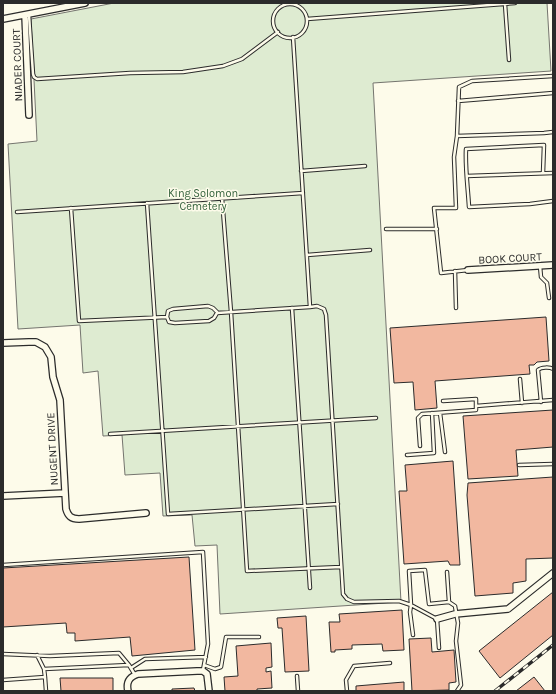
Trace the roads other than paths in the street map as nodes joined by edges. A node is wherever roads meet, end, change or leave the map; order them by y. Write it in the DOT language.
graph roads {
  1 [pos="50,3"];
  2 [pos="85,3"];
  3 [pos="515,3"];
  4 [pos="286,4"];
  5 [pos="505,4"];
  6 [pos="52,10"];
  7 [pos="27,14"];
  8 [pos="3,19"];
  9 [pos="307,19"];
  10 [pos="278,32"];
  11 [pos="293,37"];
  12 [pos="509,60"];
  13 [pos="553,76"];
  14 [pos="553,93"];
  15 [pos="458,101"];
  16 [pos="29,115"];
  17 [pos="553,132"];
  18 [pos="457,136"];
  19 [pos="365,166"];
  20 [pos="301,170"];
  21 [pos="543,173"];
  22 [pos="553,173"];
  23 [pos="467,176"];
  24 [pos="303,193"];
  25 [pos="222,198"];
  26 [pos="553,201"];
  27 [pos="147,203"];
  28 [pos="71,208"];
  29 [pos="17,212"];
  30 [pos="386,229"];
  31 [pos="436,229"];
  32 [pos="370,250"];
  33 [pos="307,255"];
  34 [pos="553,265"];
  35 [pos="540,266"];
  36 [pos="468,270"];
  37 [pos="454,271"];
  38 [pos="549,298"];
  39 [pos="310,307"];
  40 [pos="292,308"];
  41 [pos="456,308"];
  42 [pos="231,312"];
  43 [pos="217,313"];
  44 [pos="154,317"];
  45 [pos="167,317"];
  46 [pos="3,344"];
  47 [pos="553,369"];
  48 [pos="520,379"];
  49 [pos="553,400"];
  50 [pos="443,401"];
  51 [pos="541,402"];
  52 [pos="522,403"];
  53 [pos="476,406"];
  54 [pos="432,413"];
  55 [pos="440,413"];
  56 [pos="376,418"];
  57 [pos="332,420"];
  58 [pos="300,422"];
  59 [pos="237,426"];
  60 [pos="162,431"];
  61 [pos="110,434"];
  62 [pos="420,446"];
  63 [pos="446,452"];
  64 [pos="407,455"];
  65 [pos="553,464"];
  66 [pos="519,465"];
  67 [pos="65,493"];
  68 [pos="3,496"];
  69 [pos="338,504"];
  70 [pos="305,506"];
  71 [pos="242,509"];
  72 [pos="146,513"];
  73 [pos="3,565"];
  74 [pos="342,566"];
  75 [pos="309,568"];
  76 [pos="447,572"];
  77 [pos="553,573"];
  78 [pos="310,588"];
  79 [pos="449,602"];
  80 [pos="411,605"];
  81 [pos="456,614"];
  82 [pos="437,618"];
  83 [pos="413,635"];
  84 [pos="259,637"];
  85 [pos="439,648"];
  86 [pos="3,654"];
  87 [pos="37,655"];
  88 [pos="206,657"];
  89 [pos="390,663"];
  90 [pos="129,665"];
  91 [pos="131,668"];
  92 [pos="203,668"];
  93 [pos="44,669"];
  94 [pos="135,675"];
  95 [pos="297,676"];
  96 [pos="45,677"];
  97 [pos="3,680"];
  98 [pos="46,691"];
  99 [pos="128,691"];
  100 [pos="209,691"];
  101 [pos="298,691"];
  102 [pos="347,691"];
  103 [pos="457,691"];
  1 -- 6 [label="street"];
  2 -- 6 [label="street"];
  3 -- 5 [label="lane"];
  4 -- 9 [label="lane"];
  4 -- 10 [label="lane"];
  5 -- 9 [label="lane"];
  5 -- 12 [label="lane"];
  6 -- 7 [label="street"];
  7 -- 8 [label="street"];
  7 -- 10 [label="lane"];
  7 -- 16 [label="street, NIADER COURT"];
  9 -- 11 [label="lane"];
  10 -- 11 [label="lane"];
  11 -- 20 [label="lane"];
  13 -- 15 [label="lane"];
  14 -- 15 [label="lane"];
  15 -- 18 [label="lane"];
  17 -- 18 [label="lane"];
  18 -- 31 [label="lane"];
  19 -- 20 [label="lane"];
  20 -- 24 [label="lane"];
  21 -- 22 [label="lane"];
  21 -- 23 [label="lane"];
  21 -- 23 [label="lane"];
  23 -- 26 [label="lane"];
  24 -- 25 [label="lane"];
  24 -- 33 [label="lane"];
  25 -- 27 [label="lane"];
  25 -- 42 [label="lane"];
  27 -- 28 [label="lane"];
  27 -- 44 [label="lane"];
  28 -- 29 [label="lane"];
  28 -- 44 [label="lane"];
  30 -- 31 [label="lane"];
  31 -- 37 [label="lane"];
  32 -- 33 [label="lane"];
  33 -- 39 [label="lane"];
  34 -- 35 [label="street, BOOK COURT"];
  35 -- 36 [label="street, BOOK COURT"];
  35 -- 38 [label="lane"];
  36 -- 37 [label="lane"];
  37 -- 41 [label="lane"];
  39 -- 40 [label="lane"];
  39 -- 57 [label="lane"];
  40 -- 42 [label="lane"];
  40 -- 58 [label="lane"];
  42 -- 43 [label="lane"];
  42 -- 59 [label="lane"];
  43 -- 45 [label="lane"];
  43 -- 45 [label="lane"];
  44 -- 45 [label="lane"];
  44 -- 60 [label="lane"];
  46 -- 67 [label="street, NUGENT DRIVE"];
  47 -- 51 [label="lane"];
  48 -- 52 [label="lane"];
  49 -- 51 [label="lane"];
  50 -- 53 [label="lane"];
  51 -- 52 [label="lane"];
  52 -- 53 [label="lane"];
  53 -- 55 [label="lane"];
  54 -- 55 [label="lane"];
  54 -- 62 [label="lane"];
  54 -- 64 [label="lane"];
  55 -- 63 [label="lane"];
  56 -- 57 [label="lane"];
  57 -- 58 [label="lane"];
  57 -- 69 [label="lane"];
  58 -- 59 [label="lane"];
  58 -- 70 [label="lane"];
  59 -- 60 [label="lane"];
  59 -- 71 [label="lane"];
  60 -- 61 [label="lane"];
  60 -- 71 [label="lane"];
  65 -- 66 [label="lane"];
  67 -- 68 [label="street"];
  67 -- 72 [label="street, NUGENT DRIVE"];
  69 -- 70 [label="lane"];
  69 -- 74 [label="lane"];
  70 -- 71 [label="lane"];
  70 -- 75 [label="lane"];
  71 -- 75 [label="lane"];
  73 -- 88 [label="lane"];
  74 -- 75 [label="lane"];
  74 -- 80 [label="lane"];
  75 -- 78 [label="lane"];
  76 -- 79 [label="lane"];
  77 -- 81 [label="street"];
  79 -- 80 [label="lane"];
  79 -- 81 [label="lane"];
  80 -- 82 [label="lane"];
  80 -- 83 [label="lane"];
  81 -- 82 [label="street"];
  81 -- 103 [label="lane"];
  82 -- 85 [label="lane"];
  84 -- 92 [label="lane"];
  86 -- 87 [label="lane"];
  87 -- 90 [label="lane"];
  87 -- 93 [label="lane"];
  88 -- 91 [label="lane"];
  88 -- 92 [label="lane"];
  89 -- 102 [label="lane"];
  90 -- 91 [label="lane"];
  90 -- 93 [label="lane"];
  91 -- 94 [label="lane"];
  92 -- 94 [label="street"];
  92 -- 100 [label="street"];
  93 -- 96 [label="lane"];
  94 -- 99 [label="street"];
  95 -- 101 [label="lane"];
  96 -- 97 [label="lane"];
  96 -- 98 [label="lane"];
}
